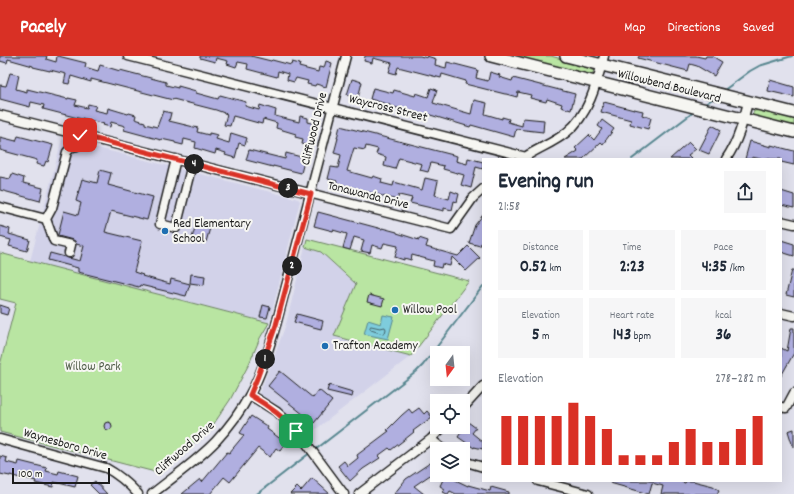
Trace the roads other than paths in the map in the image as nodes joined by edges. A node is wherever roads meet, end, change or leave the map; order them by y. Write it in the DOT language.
graph roads {
  1 [pos="128,56"];
  2 [pos="346,56"];
  3 [pos="491,56"];
  4 [pos="566,56"];
  5 [pos="603,61"];
  6 [pos="597,83"];
  7 [pos="748,102"];
  8 [pos="333,108"];
  9 [pos="794,114"];
  10 [pos="0,115"];
  11 [pos="744,120"];
  12 [pos="794,132"];
  13 [pos="77,146"];
  14 [pos="524,158"];
  15 [pos="727,158"];
  16 [pos="176,159"];
  17 [pos="192,164"];
  18 [pos="482,189"];
  19 [pos="311,194"];
  20 [pos="0,207"];
  21 [pos="42,218"];
  22 [pos="782,221"];
  23 [pos="794,224"];
  24 [pos="69,253"];
  25 [pos="782,313"];
  26 [pos="794,316"];
  27 [pos="482,387"];
  28 [pos="794,393"];
  29 [pos="250,395"];
  30 [pos="470,400"];
  31 [pos="784,407"];
  32 [pos="435,434"];
  33 [pos="431,438"];
  34 [pos="0,440"];
  35 [pos="435,442"];
  36 [pos="470,463"];
  37 [pos="482,467"];
  38 [pos="542,482"];
  39 [pos="138,494"];
  40 [pos="152,494"];
  41 [pos="344,494"];
  42 [pos="359,494"];
  43 [pos="588,494"];
  1 -- 8 [label="street, Waycross Street"];
  2 -- 8 [label="street, Cliffwood Drive"];
  3 -- 6 [label="main road, Willowbend Boulevard"];
  4 -- 5 [label="main road, Willowbend Boulevard"];
  5 -- 6 [label="street"];
  5 -- 7 [label="main road, Willowbend Boulevard"];
  6 -- 11 [label="main road, Willowbend Boulevard"];
  6 -- 14 [label="street"];
  7 -- 9 [label="main road, Willowbend Boulevard"];
  7 -- 11 [label="street"];
  8 -- 14 [label="street, Waycross Street"];
  8 -- 19 [label="street, Cliffwood Drive"];
  10 -- 16 [label="street, Tonawanda Drive"];
  11 -- 12 [label="main road, Willowbend Boulevard"];
  11 -- 15 [label="street"];
  13 -- 21 [label="street"];
  16 -- 17 [label="street, Tonawanda Drive"];
  16 -- 17 [label="street"];
  17 -- 19 [label="street, Tonawanda Drive"];
  18 -- 19 [label="street, Tonawanda Drive"];
  19 -- 29 [label="street, Cliffwood Drive"];
  20 -- 21 [label="street"];
  21 -- 24 [label="street"];
  22 -- 23 [label="street"];
  25 -- 26 [label="street"];
  27 -- 30 [label="street"];
  28 -- 31 [label="street"];
  29 -- 40 [label="street, Cliffwood Drive"];
  29 -- 41 [label="street"];
  32 -- 33 [label="street"];
  33 -- 35 [label="street"];
  33 -- 42 [label="street"];
  34 -- 39 [label="street, Waynesboro Drive"];
  36 -- 37 [label="street"];
  38 -- 43 [label="street"];
}
